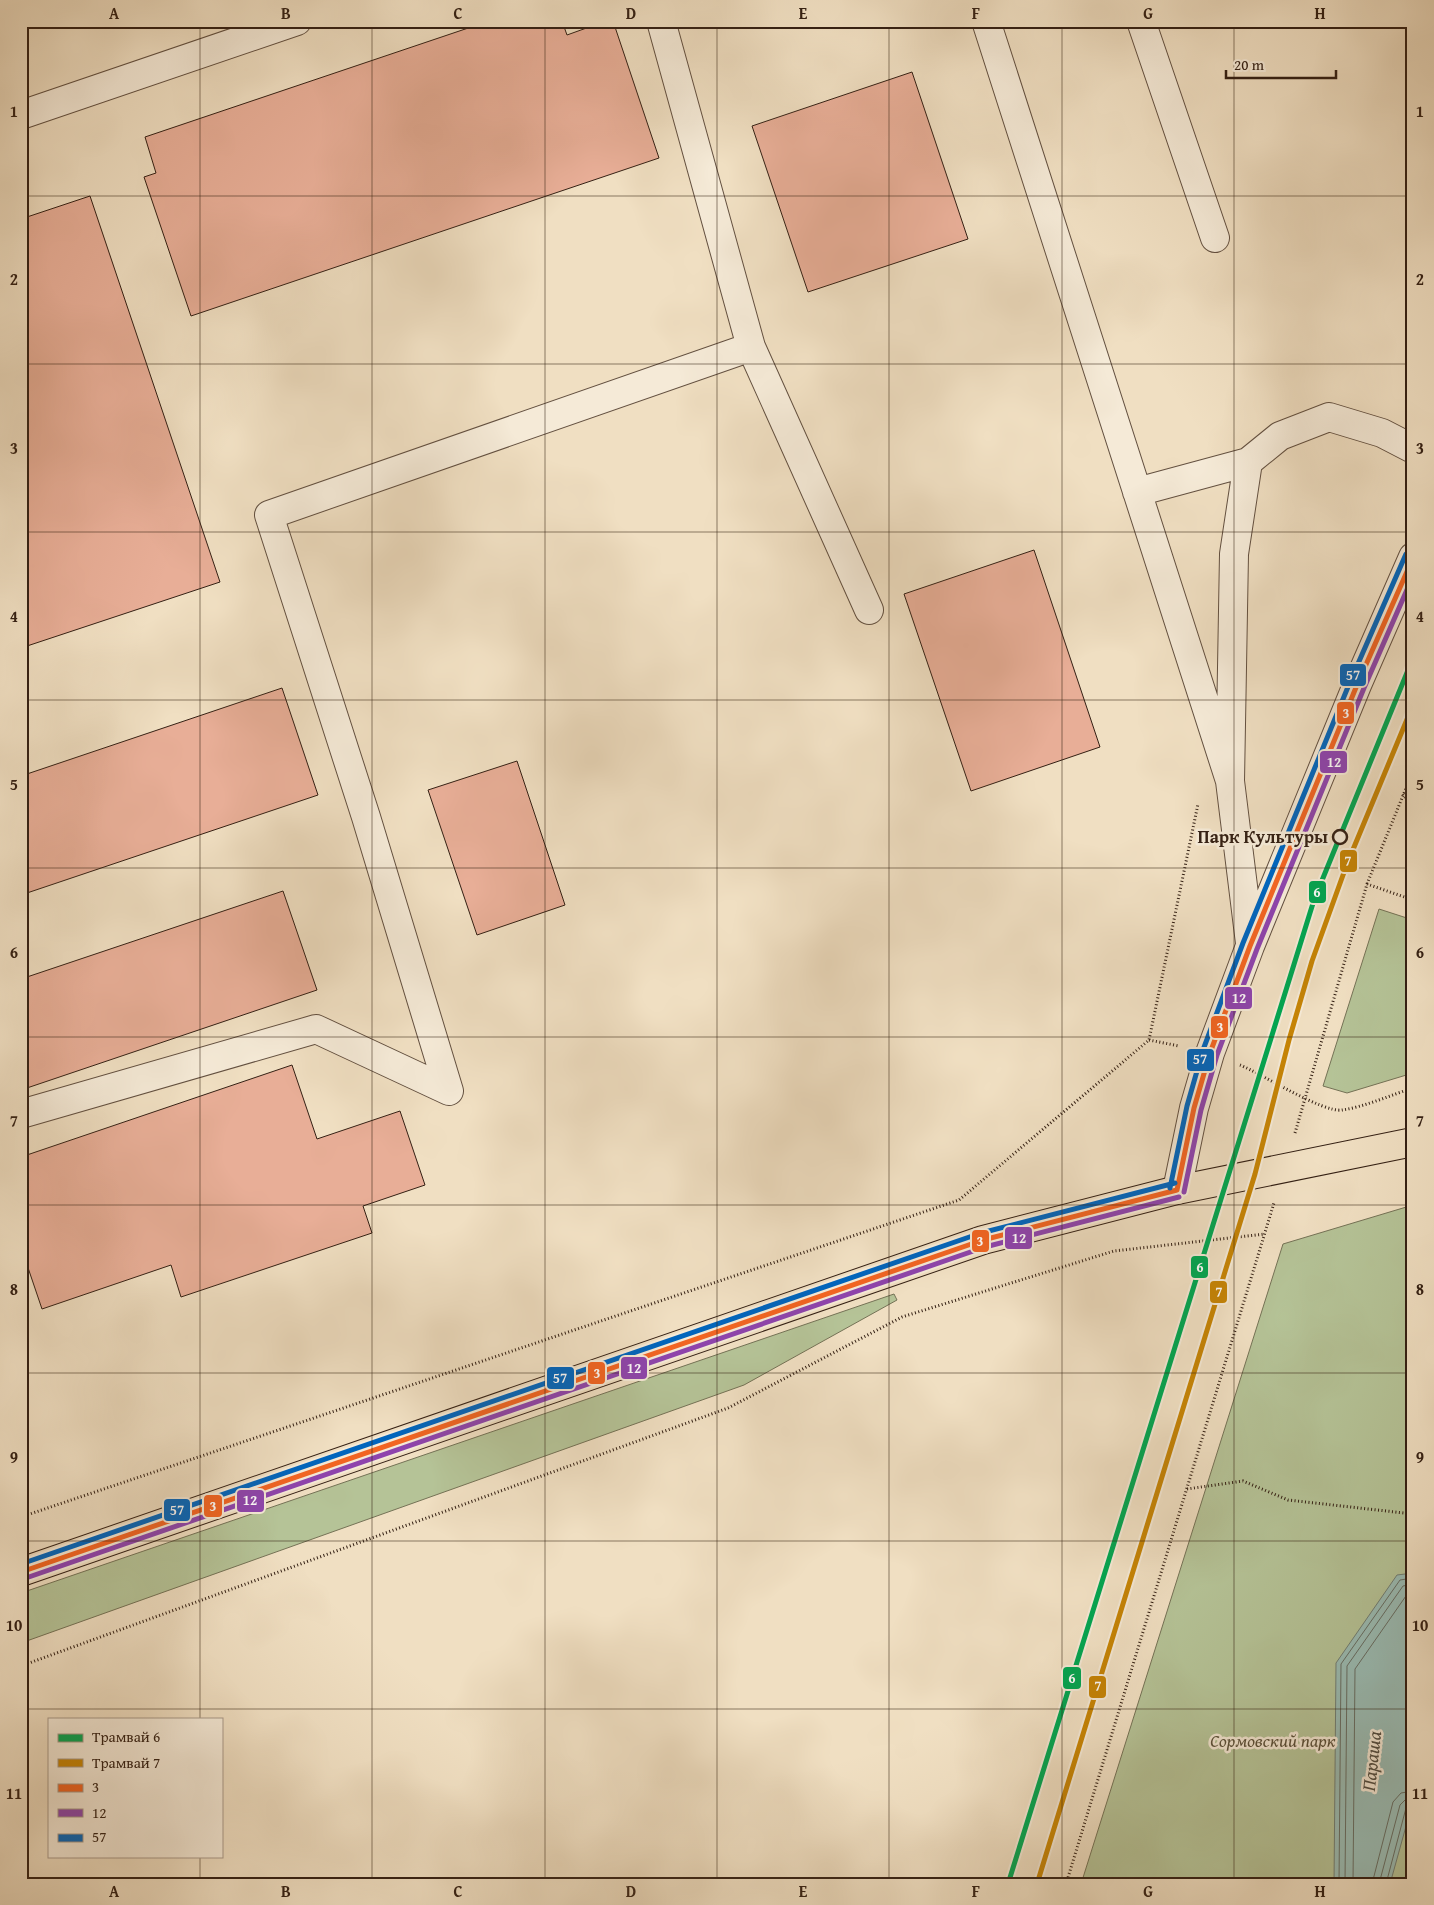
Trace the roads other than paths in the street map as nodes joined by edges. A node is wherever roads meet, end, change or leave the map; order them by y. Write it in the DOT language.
graph roads {
  1 [pos="297,21"];
  2 [pos="661,21"];
  3 [pos="986,21"];
  4 [pos="1141,21"];
  5 [pos="21,115"];
  6 [pos="1215,238"];
  7 [pos="751,347"];
  8 [pos="1413,449"];
  9 [pos="1248,462"];
  10 [pos="1136,492"];
  11 [pos="1413,557"];
  12 [pos="869,610"];
  13 [pos="1230,781"];
  14 [pos="1250,946"];
  15 [pos="21,1114"];
  16 [pos="1413,1142"];
  17 [pos="1177,1190"];
  18 [pos="21,1572"];
  1 -- 5 [label="street"];
  2 -- 7 [label="street"];
  3 -- 10 [label="street"];
  4 -- 6 [label="street"];
  7 -- 12 [label="street"];
  7 -- 15 [label="street"];
  8 -- 9 [label="street"];
  9 -- 10 [label="street"];
  9 -- 13 [label="street"];
  10 -- 13 [label="street"];
  11 -- 14 [label="street"];
  13 -- 14 [label="street"];
  14 -- 17 [label="street"];
  16 -- 17 [label="main road"];
  17 -- 18 [label="main road"];
}
